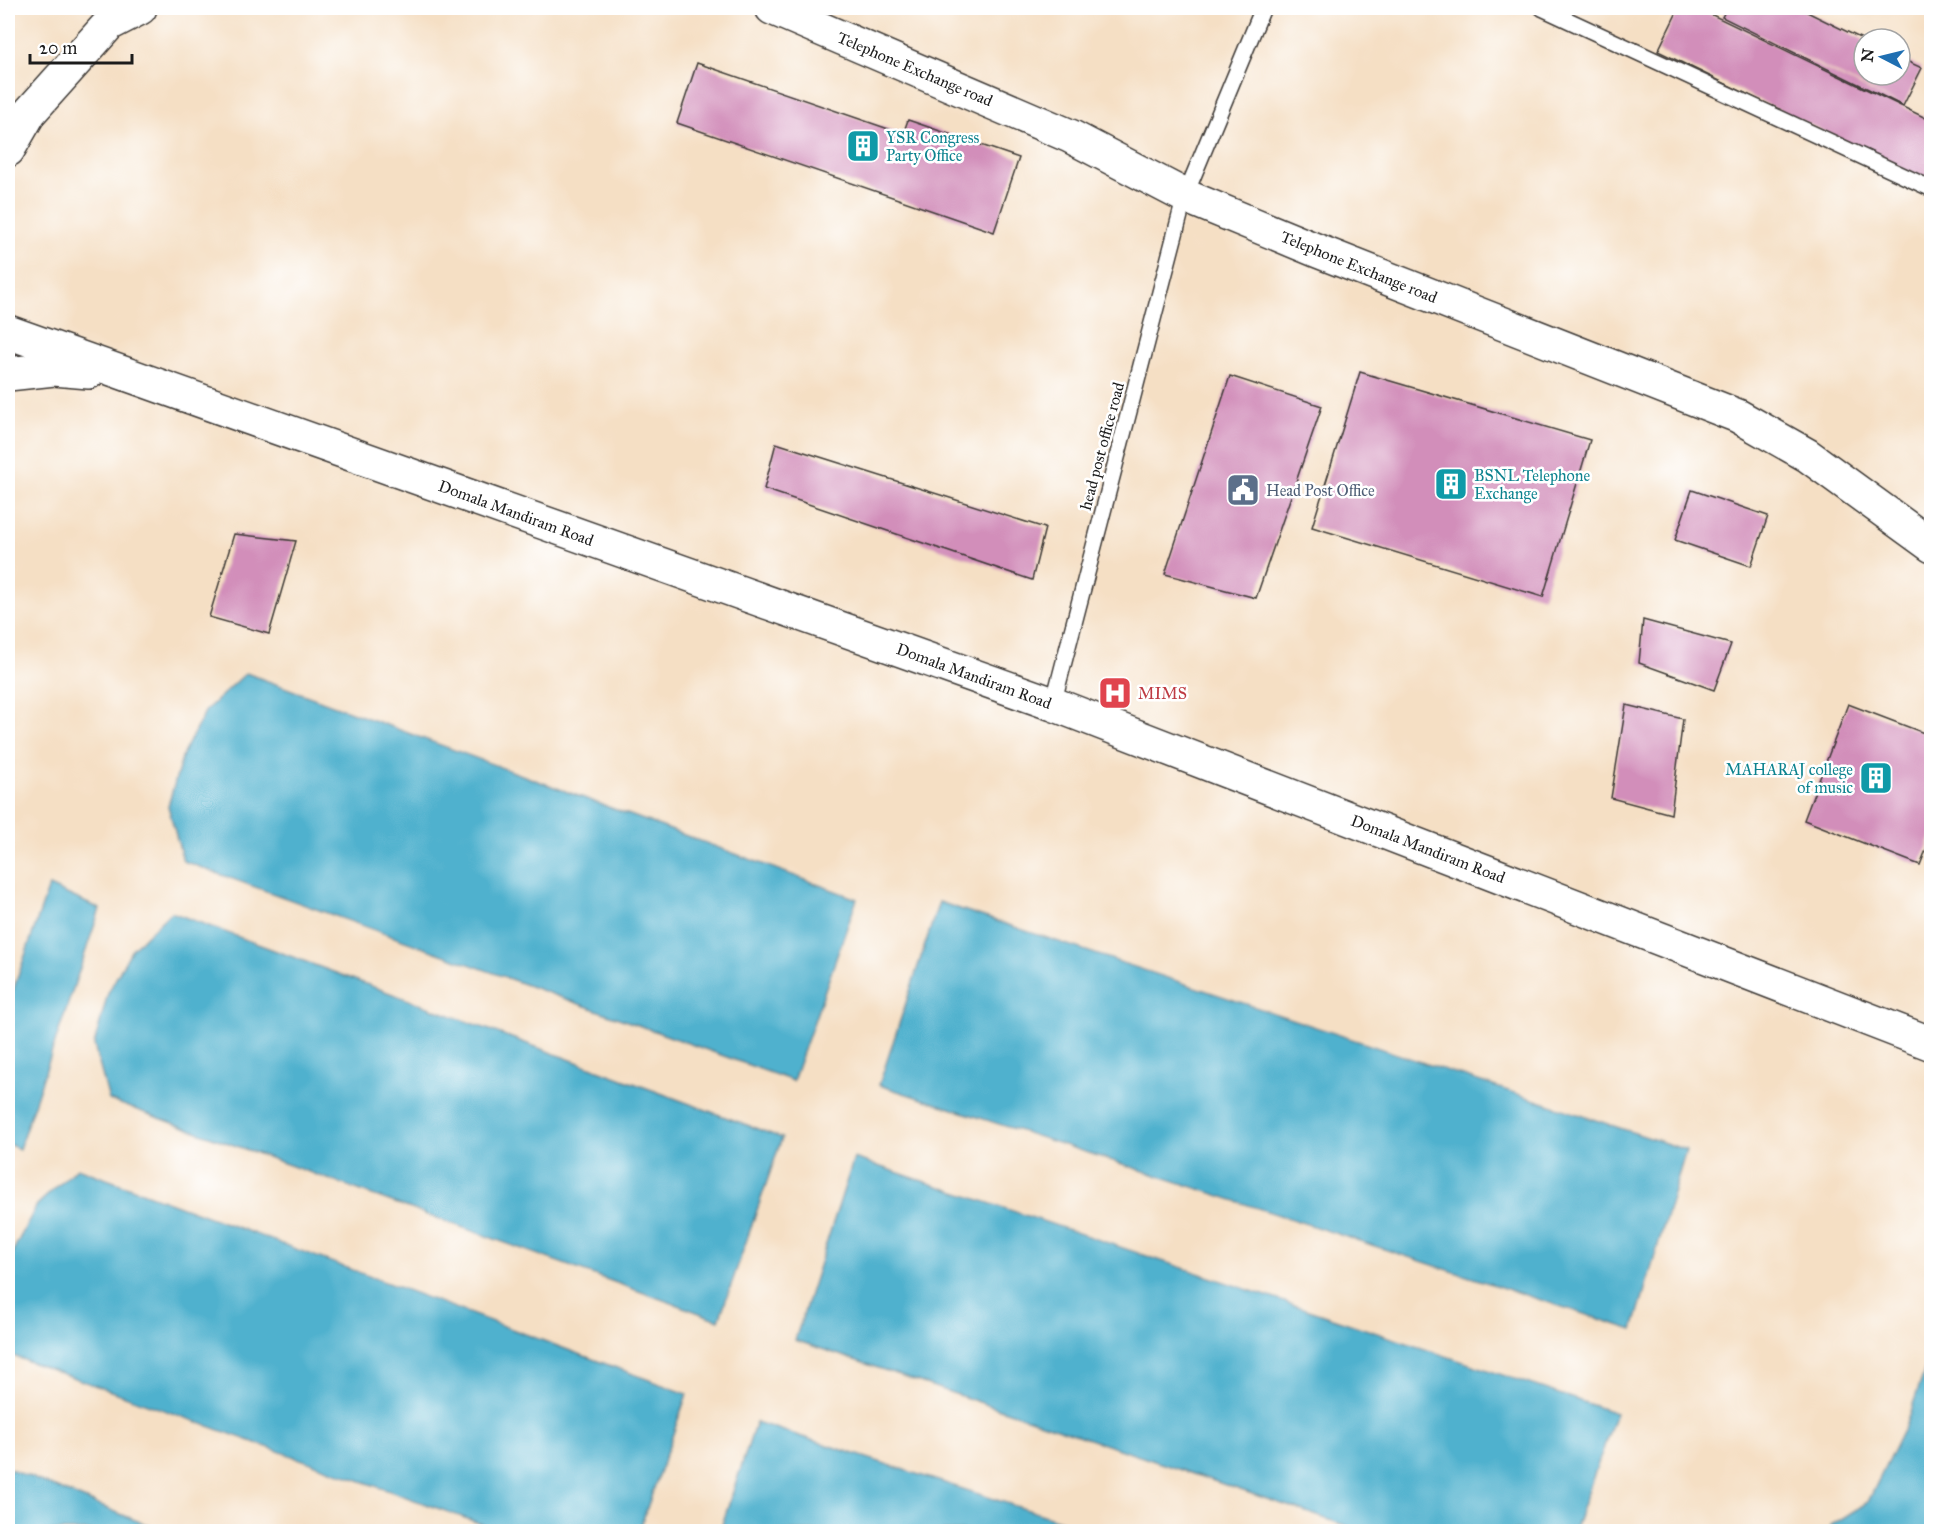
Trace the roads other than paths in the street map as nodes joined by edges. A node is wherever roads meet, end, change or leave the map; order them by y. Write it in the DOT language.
graph roads {
  1 [pos="140,8"];
  2 [pos="772,8"];
  3 [pos="1263,8"];
  4 [pos="1542,8"];
  5 [pos="8,150"];
  6 [pos="1932,189"];
  7 [pos="1185,196"];
  8 [pos="8,332"];
  9 [pos="8,374"];
  10 [pos="129,375"];
  11 [pos="1932,546"];
  12 [pos="1053,704"];
  13 [pos="1932,1044"];
  1 -- 5 [label="street"];
  2 -- 7 [label="street, Telephone Exchange road"];
  3 -- 7 [label="lane, head post office road"];
  4 -- 6 [label="lane"];
  7 -- 11 [label="street, Telephone Exchange road"];
  7 -- 12 [label="lane, head post office road"];
  8 -- 10 [label="street, Domala Mandiram Road"];
  9 -- 10 [label="street"];
  10 -- 12 [label="street, Domala Mandiram Road"];
  12 -- 13 [label="street, Domala Mandiram Road"];
}
